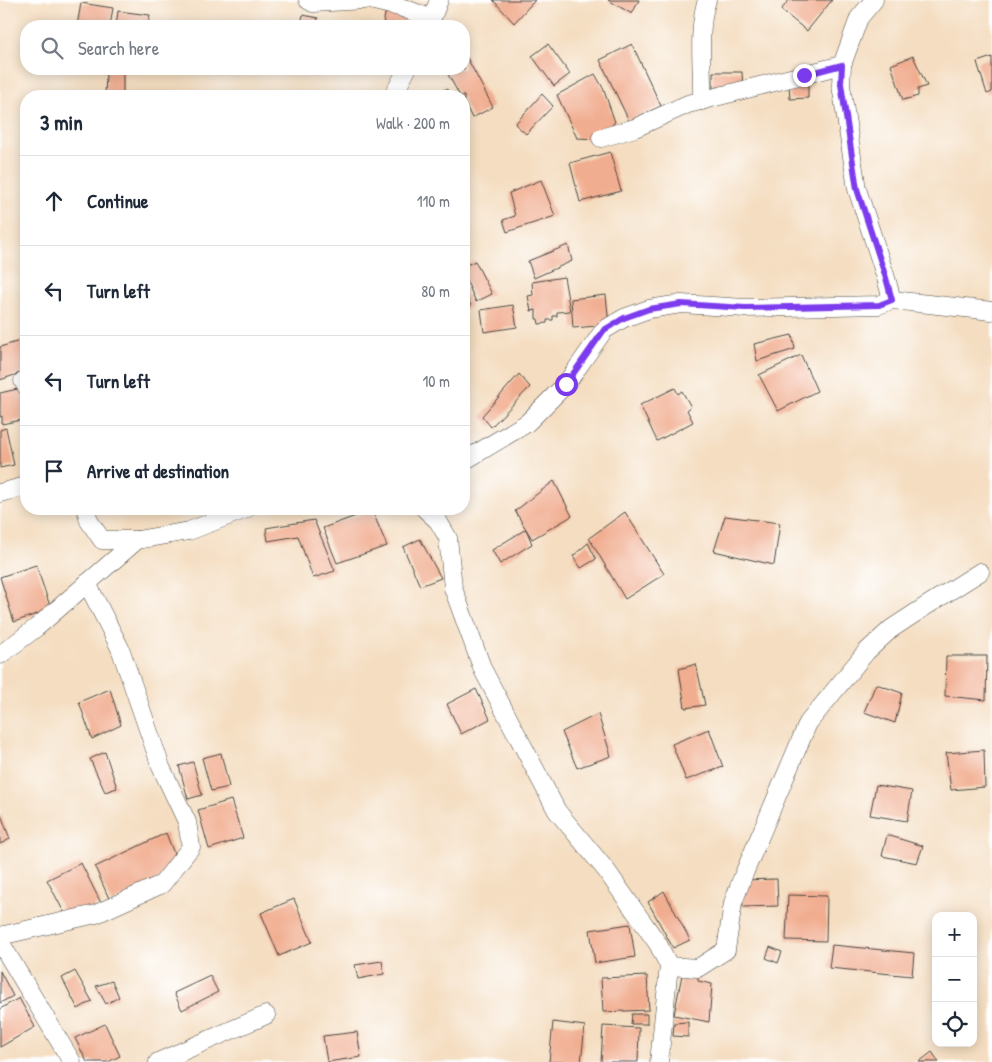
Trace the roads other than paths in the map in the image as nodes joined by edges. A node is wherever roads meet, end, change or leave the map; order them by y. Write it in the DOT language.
graph roads {
  1 [pos="308,0"];
  2 [pos="364,0"];
  3 [pos="370,0"];
  4 [pos="439,0"];
  5 [pos="707,0"];
  6 [pos="874,0"];
  7 [pos="426,20"];
  8 [pos="432,20"];
  9 [pos="842,65"];
  10 [pos="404,75"];
  11 [pos="396,90"];
  12 [pos="702,101"];
  13 [pos="601,138"];
  14 [pos="892,300"];
  15 [pos="992,311"];
  16 [pos="470,458"];
  17 [pos="20,488"];
  18 [pos="0,493"];
  19 [pos="88,515"];
  20 [pos="230,515"];
  21 [pos="432,515"];
  22 [pos="137,540"];
  23 [pos="980,572"];
  24 [pos="88,583"];
  25 [pos="0,655"];
  26 [pos="0,936"];
  27 [pos="0,942"];
  28 [pos="669,966"];
  29 [pos="266,1015"];
  30 [pos="72,1062"];
  31 [pos="158,1062"];
  32 [pos="659,1062"];
  1 -- 2 [label="street"];
  3 -- 7 [label="street"];
  4 -- 8 [label="street"];
  5 -- 12 [label="street"];
  6 -- 9 [label="street"];
  9 -- 12 [label="street"];
  9 -- 14 [label="street"];
  10 -- 11 [label="street"];
  12 -- 13 [label="street"];
  14 -- 15 [label="street"];
  14 -- 16 [label="street"];
  17 -- 18 [label="street"];
  19 -- 22 [label="street"];
  20 -- 22 [label="street"];
  21 -- 28 [label="street"];
  22 -- 24 [label="street"];
  23 -- 28 [label="street"];
  24 -- 25 [label="street"];
  24 -- 26 [label="street"];
  27 -- 30 [label="street"];
  28 -- 32 [label="street"];
  29 -- 31 [label="street"];
}
